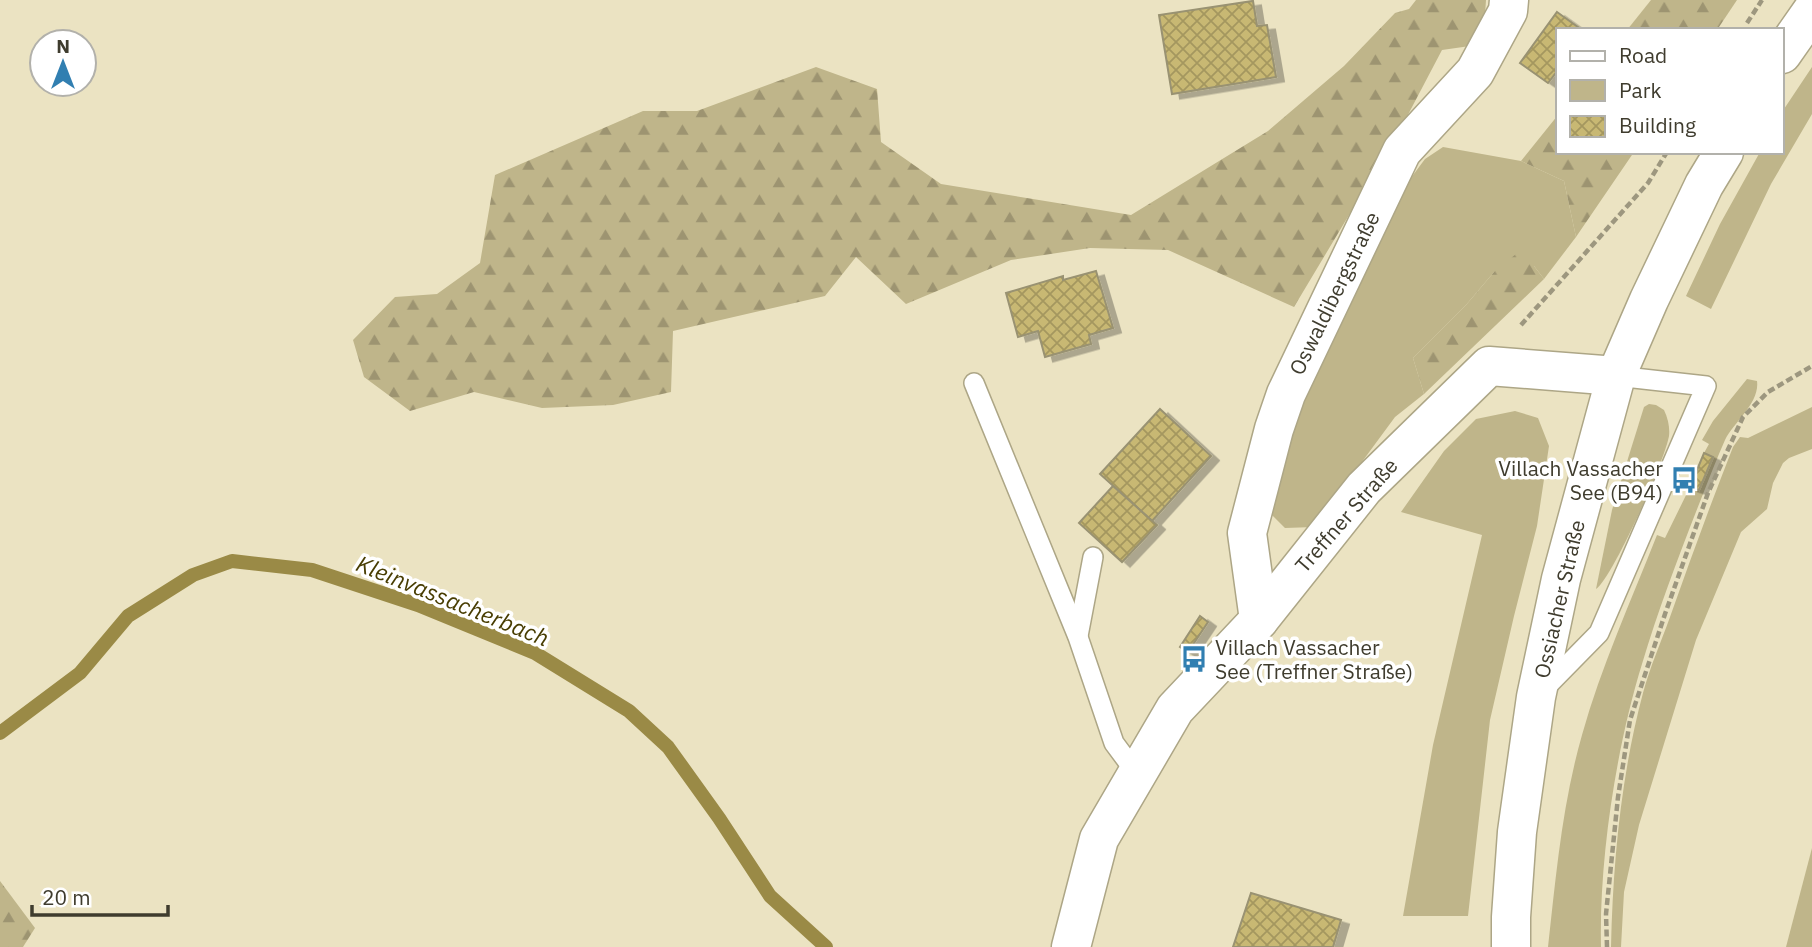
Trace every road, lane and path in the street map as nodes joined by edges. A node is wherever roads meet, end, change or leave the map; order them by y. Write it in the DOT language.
graph roads {
  1 [pos="1509,0"];
  2 [pos="1762,0"];
  3 [pos="1812,11"];
  4 [pos="1744,28"];
  5 [pos="1784,51"];
  6 [pos="1666,154"];
  7 [pos="1723,154"];
  8 [pos="1489,366"];
  9 [pos="1812,366"];
  10 [pos="1616,376"];
  11 [pos="974,383"];
  12 [pos="1093,557"];
  13 [pos="1259,620"];
  14 [pos="1078,637"];
  15 [pos="1536,697"];
  16 [pos="1137,774"];
  17 [pos="1071,947"];
  18 [pos="1511,947"];
  19 [pos="1606,947"];
  1 -- 13 [label="street, Oswaldibergstraße"];
  2 -- 4 [label="path"];
  3 -- 5 [label="street"];
  6 -- 8 [label="path"];
  7 -- 10 [label="street, Ossiacher Straße"];
  8 -- 10 [label="street"];
  8 -- 13 [label="street, Treffner Straße"];
  9 -- 19 [label="path"];
  10 -- 15 [label="street, Ossiacher Straße"];
  10 -- 15 [label="lane"];
  11 -- 14 [label="lane"];
  12 -- 14 [label="lane"];
  13 -- 16 [label="street, Treffner Straße"];
  14 -- 16 [label="lane"];
  15 -- 18 [label="street, Ossiacher Straße"];
  16 -- 17 [label="street, Treffner Straße"];
}
